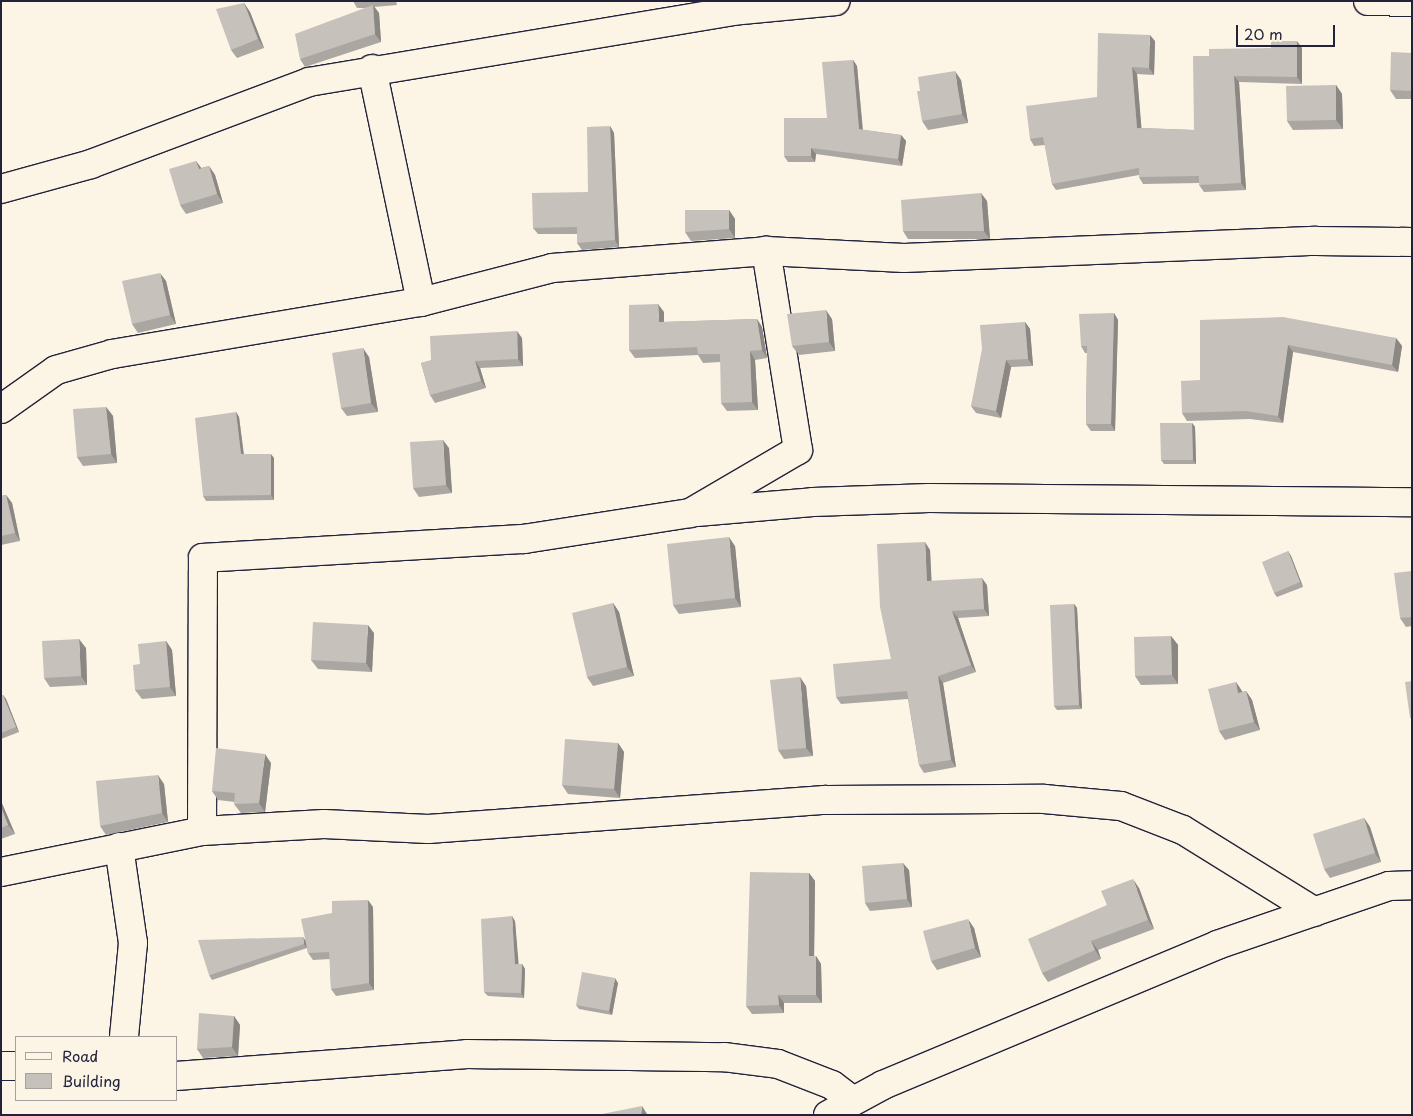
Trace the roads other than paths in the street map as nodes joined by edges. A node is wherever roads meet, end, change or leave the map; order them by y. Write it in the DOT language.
graph roads {
  1 [pos="836,1"];
  2 [pos="1368,1"];
  3 [pos="1412,2"];
  4 [pos="372,69"];
  5 [pos="1,190"];
  6 [pos="1412,242"];
  7 [pos="766,251"];
  8 [pos="422,302"];
  9 [pos="1,409"];
  10 [pos="1412,502"];
  11 [pos="690,513"];
  12 [pos="202,831"];
  13 [pos="118,847"];
  14 [pos="1,872"];
  15 [pos="1412,885"];
  16 [pos="1315,912"];
  17 [pos="124,1036"];
  18 [pos="1,1066"];
  19 [pos="15,1066"];
  20 [pos="178,1076"];
  21 [pos="853,1101"];
  22 [pos="828,1115"];
  1 -- 4 [label="street"];
  2 -- 3 [label="street"];
  4 -- 5 [label="street"];
  4 -- 8 [label="street"];
  6 -- 7 [label="street"];
  7 -- 8 [label="street"];
  7 -- 11 [label="street"];
  8 -- 9 [label="street"];
  10 -- 11 [label="street"];
  11 -- 12 [label="street"];
  12 -- 13 [label="street"];
  12 -- 16 [label="street"];
  13 -- 14 [label="street"];
  13 -- 17 [label="street"];
  15 -- 16 [label="street"];
  16 -- 21 [label="street"];
  18 -- 19 [label="street"];
  20 -- 21 [label="street"];
  21 -- 22 [label="street"];
}
